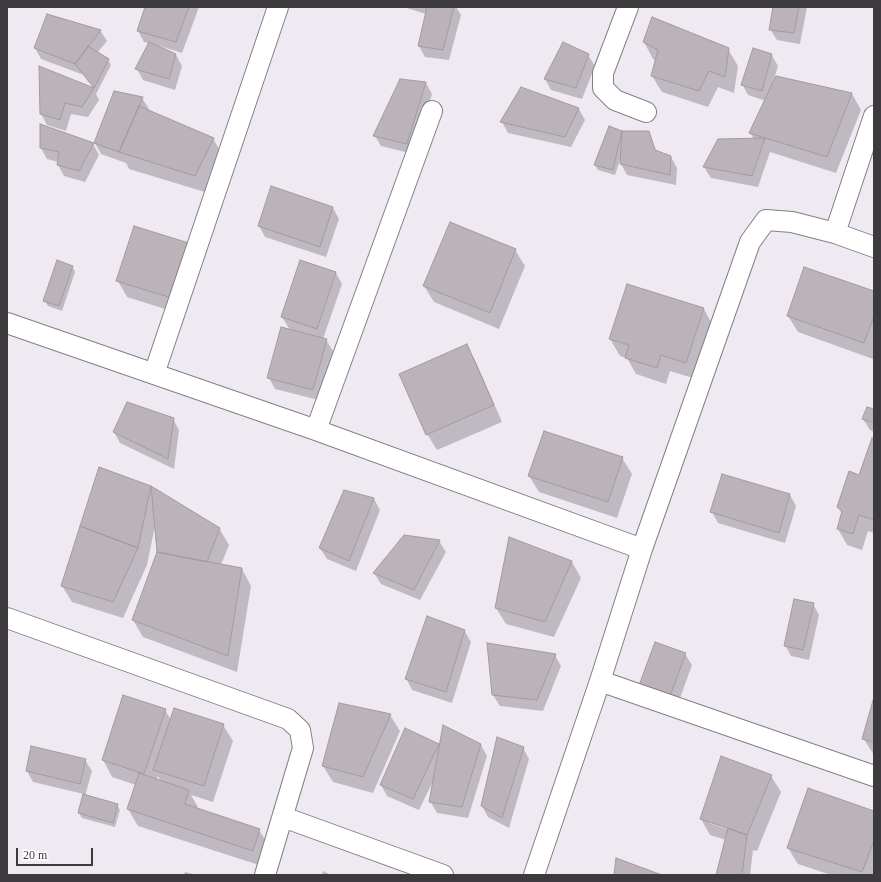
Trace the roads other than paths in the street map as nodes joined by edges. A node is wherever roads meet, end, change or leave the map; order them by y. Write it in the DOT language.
graph roads {
  1 [pos="278,7"];
  2 [pos="628,7"];
  3 [pos="432,111"];
  4 [pos="646,112"];
  5 [pos="874,116"];
  6 [pos="835,233"];
  7 [pos="874,247"];
  8 [pos="7,323"];
  9 [pos="154,374"];
  10 [pos="316,430"];
  11 [pos="642,549"];
  12 [pos="7,618"];
  13 [pos="600,681"];
  14 [pos="874,776"];
  15 [pos="283,817"];
  16 [pos="265,875"];
  17 [pos="444,875"];
  18 [pos="534,875"];
  1 -- 9 [label="street"];
  2 -- 4 [label="street"];
  3 -- 10 [label="street"];
  5 -- 6 [label="street"];
  6 -- 7 [label="street"];
  6 -- 11 [label="street"];
  8 -- 9 [label="street"];
  9 -- 10 [label="street"];
  10 -- 11 [label="street"];
  11 -- 13 [label="street"];
  12 -- 15 [label="street"];
  13 -- 14 [label="street"];
  13 -- 18 [label="street"];
  15 -- 16 [label="street"];
  15 -- 17 [label="street"];
}
